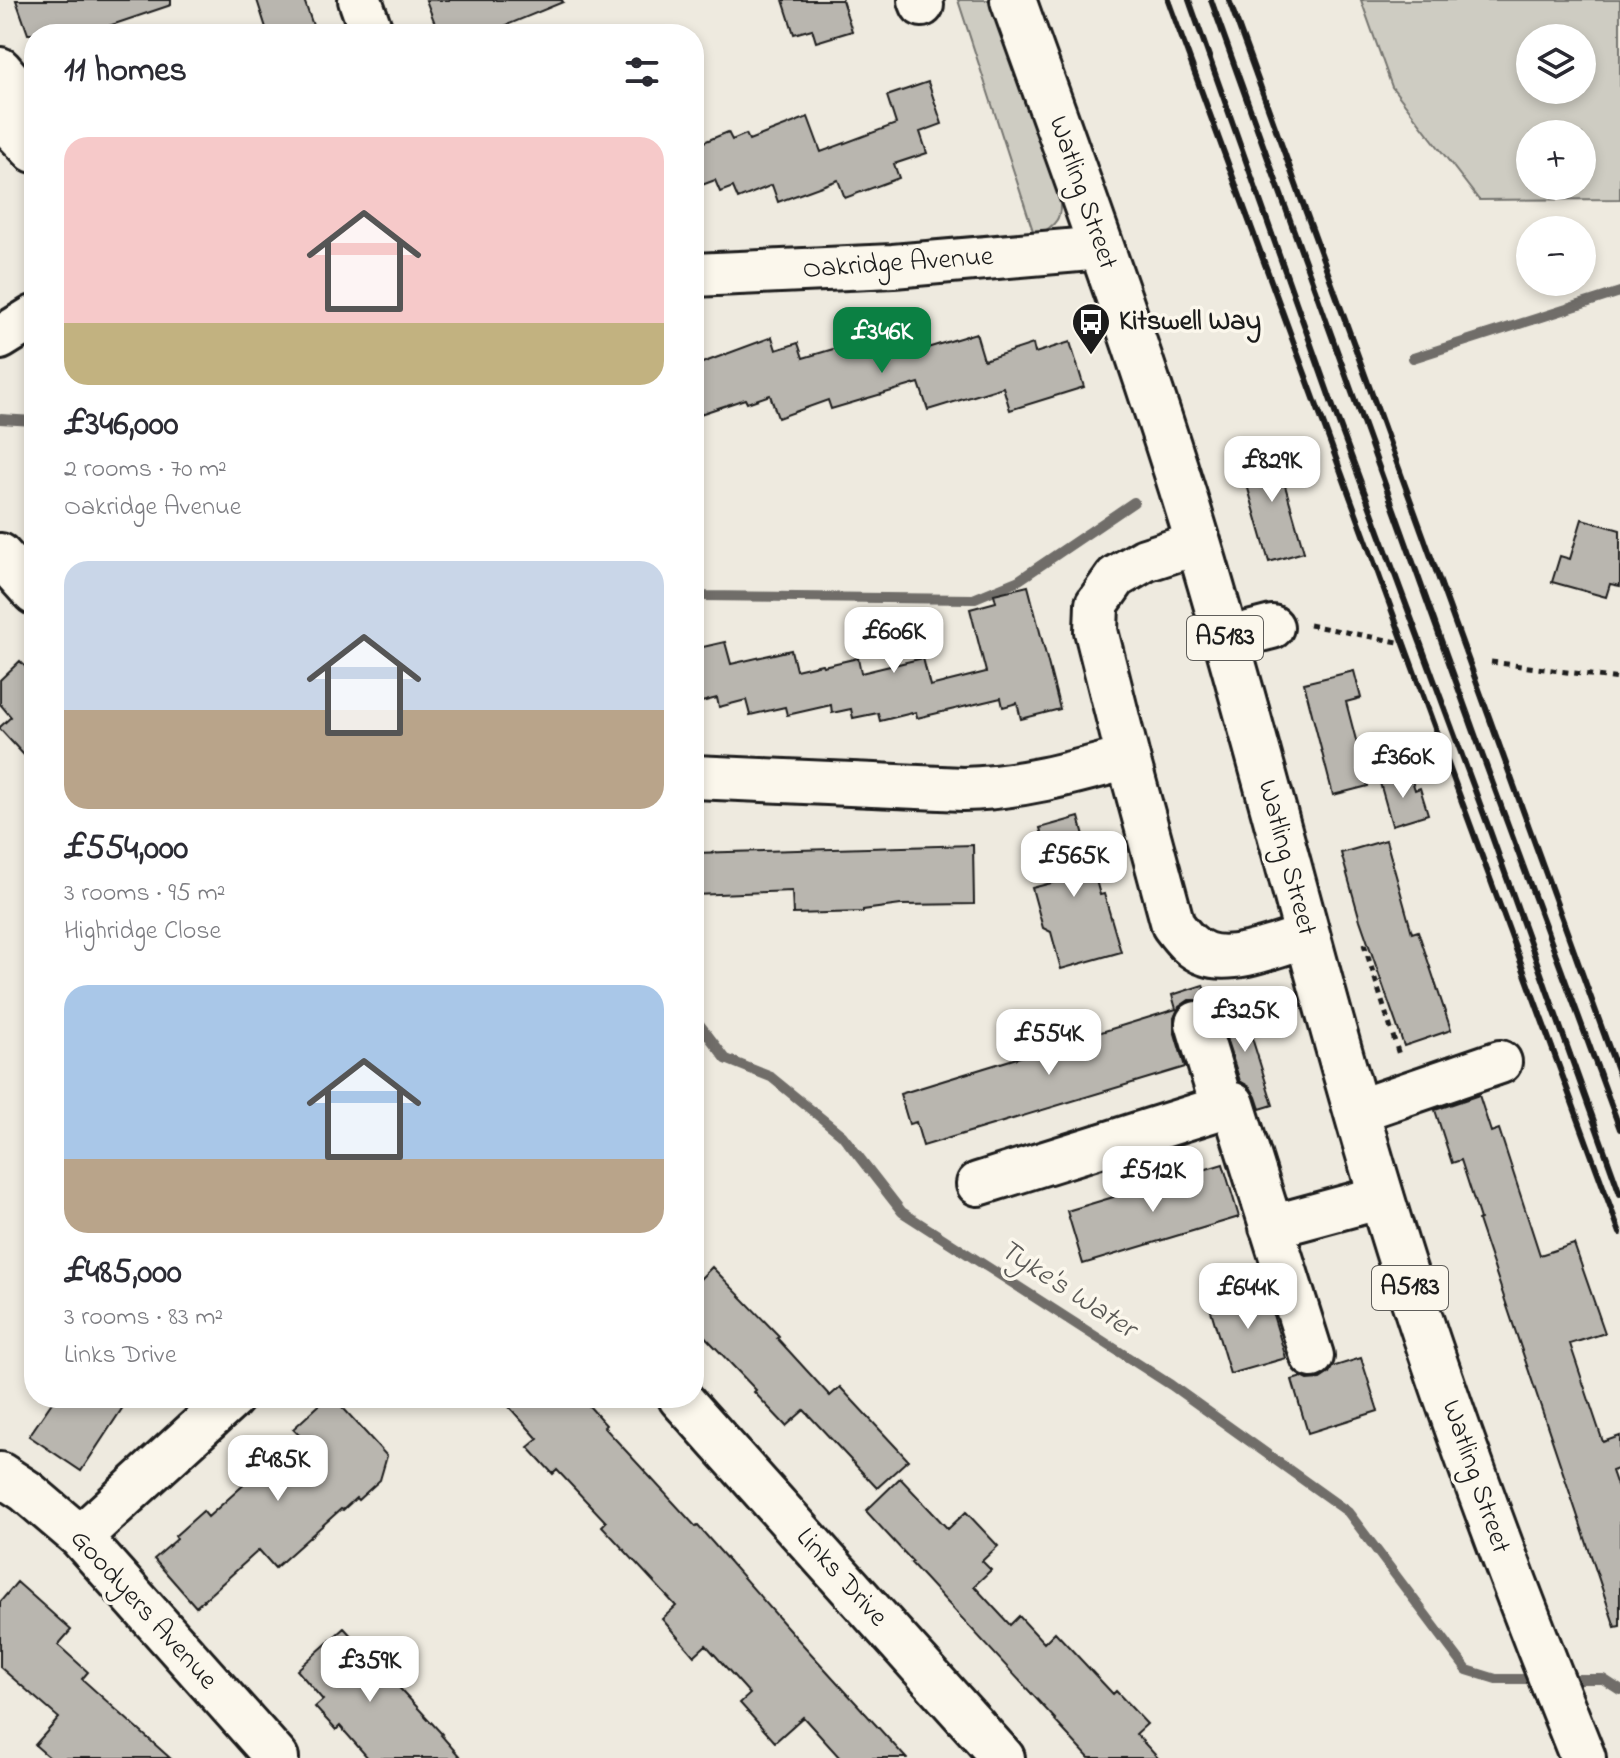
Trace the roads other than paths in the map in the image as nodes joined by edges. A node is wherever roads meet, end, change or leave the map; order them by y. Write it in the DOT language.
graph roads {
  1 [pos="360,0"];
  2 [pos="1013,0"];
  3 [pos="368,24"];
  4 [pos="0,69"];
  5 [pos="24,97"];
  6 [pos="0,116"];
  7 [pos="24,141"];
  8 [pos="1102,248"];
  9 [pos="704,275"];
  10 [pos="24,323"];
  11 [pos="0,338"];
  12 [pos="1198,543"];
  13 [pos="0,555"];
  14 [pos="24,582"];
  15 [pos="1272,627"];
  16 [pos="1225,639"];
  17 [pos="1128,758"];
  18 [pos="704,777"];
  19 [pos="1307,936"];
  20 [pos="1197,1023"];
  21 [pos="1500,1062"];
  22 [pos="1222,1106"];
  23 [pos="1357,1111"];
  24 [pos="978,1184"];
  25 [pos="1382,1197"];
  26 [pos="1271,1227"];
  27 [pos="1312,1356"];
  28 [pos="221,1408"];
  29 [pos="689,1408"];
  30 [pos="0,1474"];
  31 [pos="80,1537"];
  32 [pos="1578,1745"];
  33 [pos="277,1758"];
  34 [pos="1003,1758"];
  1 -- 3 [label="street"];
  2 -- 8 [label="main road, Watling Street / A5183"];
  4 -- 5 [label="street"];
  6 -- 7 [label="street"];
  8 -- 9 [label="street, Oakridge Avenue"];
  8 -- 12 [label="main road, Watling Street / A5183"];
  10 -- 11 [label="street"];
  12 -- 16 [label="main road, Watling Street / A5183"];
  12 -- 17 [label="street"];
  13 -- 14 [label="street"];
  15 -- 16 [label="street"];
  16 -- 19 [label="main road, Watling Street / A5183"];
  17 -- 18 [label="street"];
  17 -- 19 [label="street"];
  19 -- 23 [label="main road, Watling Street / A5183"];
  20 -- 22 [label="street"];
  21 -- 23 [label="street"];
  22 -- 24 [label="street"];
  22 -- 26 [label="street"];
  23 -- 25 [label="main road, Watling Street / A5183"];
  25 -- 26 [label="street"];
  25 -- 32 [label="main road, Watling Street / A5183"];
  26 -- 27 [label="street"];
  28 -- 31 [label="street"];
  29 -- 34 [label="street, Links Drive"];
  30 -- 31 [label="street, Goodyers Avenue"];
  31 -- 33 [label="street, Goodyers Avenue"];
}
